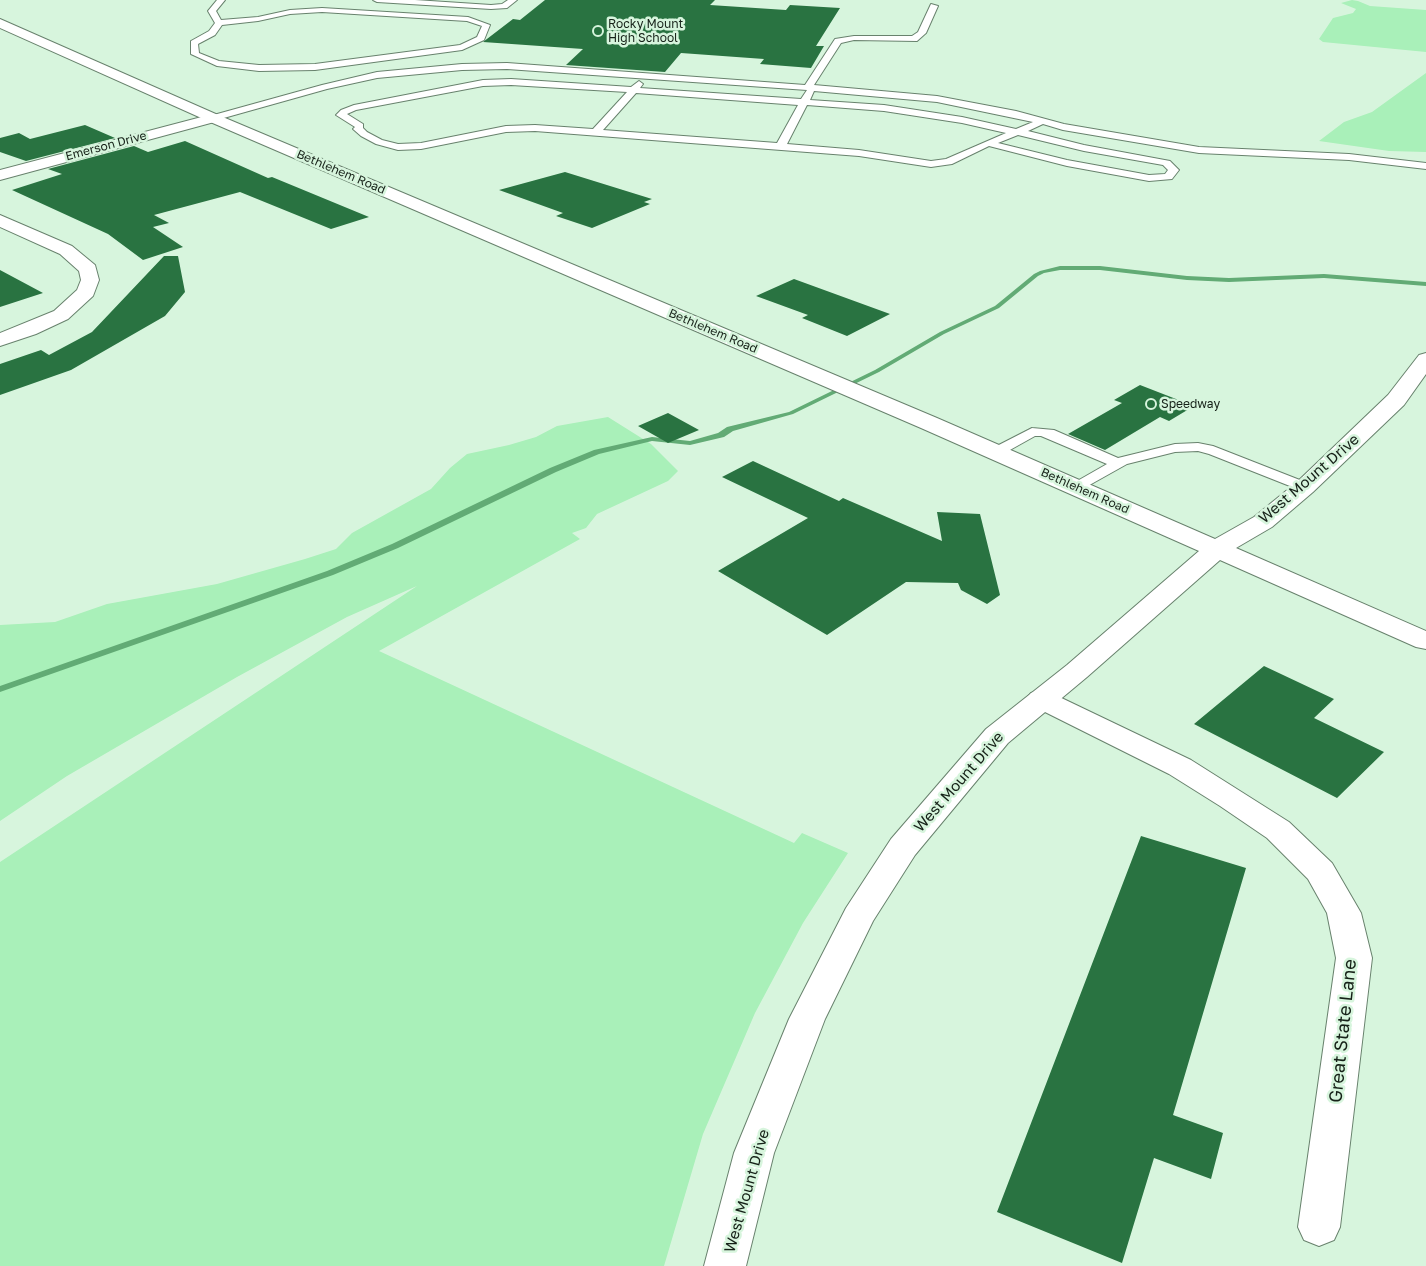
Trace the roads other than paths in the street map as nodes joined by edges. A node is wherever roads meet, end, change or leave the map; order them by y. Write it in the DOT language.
graph roads {
  1 [pos="221,0"];
  2 [pos="377,0"];
  3 [pos="513,0"];
  4 [pos="934,6"];
  5 [pos="0,23"];
  6 [pos="219,23"];
  7 [pos="646,76"];
  8 [pos="811,87"];
  9 [pos="633,90"];
  10 [pos="805,102"];
  11 [pos="213,118"];
  12 [pos="1043,121"];
  13 [pos="596,132"];
  14 [pos="1017,132"];
  15 [pos="988,143"];
  16 [pos="780,147"];
  17 [pos="1426,166"];
  18 [pos="0,175"];
  19 [pos="0,220"];
  20 [pos="0,340"];
  21 [pos="1426,359"];
  22 [pos="996,452"];
  23 [pos="1118,464"];
  24 [pos="1305,486"];
  25 [pos="1077,487"];
  26 [pos="1217,549"];
  27 [pos="1426,641"];
  28 [pos="1041,699"];
  29 [pos="1319,1227"];
  30 [pos="725,1266"];
  1 -- 6 [label="lane"];
  2 -- 3 [label="lane"];
  4 -- 8 [label="lane"];
  5 -- 11 [label="main road, Bethlehem Road"];
  6 -- 6 [label="lane"];
  7 -- 8 [label="lane"];
  7 -- 9 [label="lane"];
  7 -- 11 [label="lane"];
  8 -- 10 [label="lane"];
  8 -- 12 [label="lane"];
  9 -- 10 [label="lane"];
  9 -- 13 [label="lane"];
  9 -- 13 [label="lane"];
  10 -- 14 [label="lane"];
  10 -- 16 [label="lane"];
  11 -- 18 [label="main road, Emerson Drive"];
  11 -- 22 [label="main road, Bethlehem Road"];
  12 -- 14 [label="lane"];
  12 -- 17 [label="lane"];
  13 -- 16 [label="lane"];
  14 -- 15 [label="lane"];
  14 -- 15 [label="lane"];
  15 -- 16 [label="lane"];
  19 -- 20 [label="main road"];
  21 -- 24 [label="main road, West Mount Drive"];
  22 -- 23 [label="lane"];
  22 -- 25 [label="main road, Bethlehem Road"];
  23 -- 24 [label="lane"];
  23 -- 25 [label="lane"];
  24 -- 26 [label="main road, West Mount Drive"];
  25 -- 26 [label="main road, Bethlehem Road"];
  26 -- 27 [label="main road, Bethlehem Road"];
  26 -- 28 [label="main road, West Mount Drive"];
  28 -- 29 [label="main road, Great State Lane"];
  28 -- 30 [label="main road, West Mount Drive"];
}
